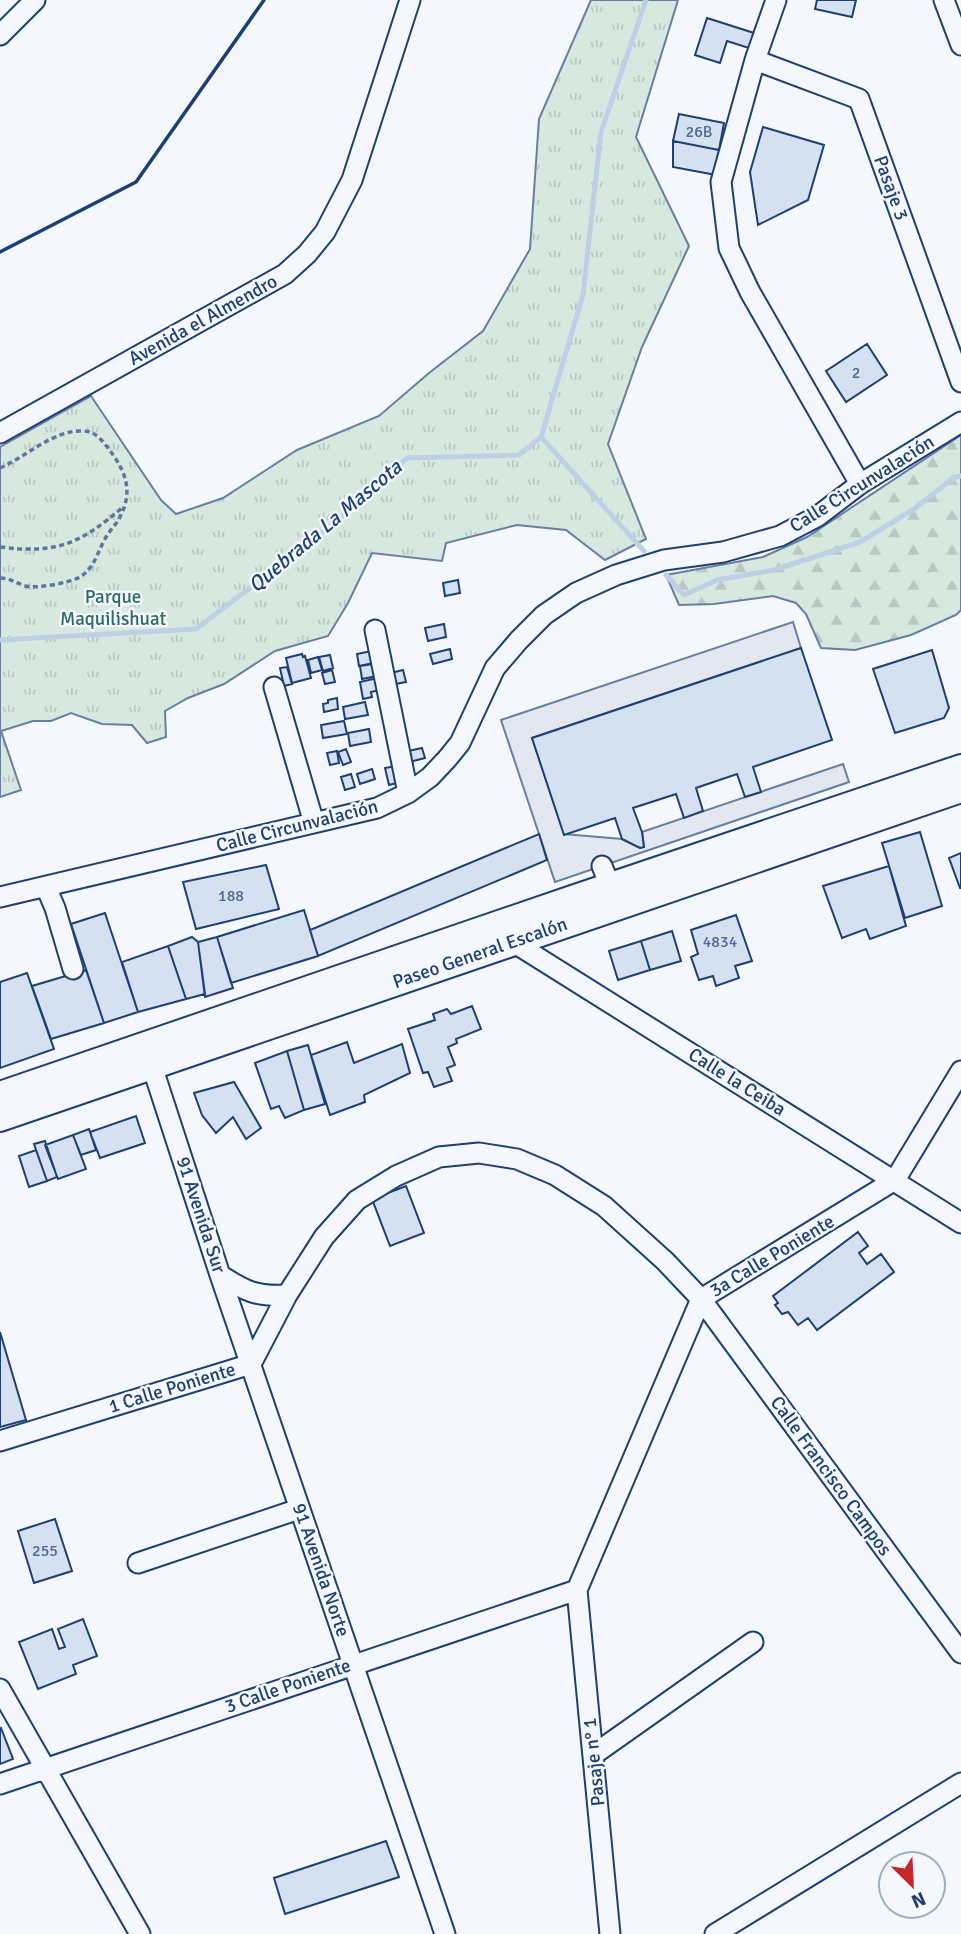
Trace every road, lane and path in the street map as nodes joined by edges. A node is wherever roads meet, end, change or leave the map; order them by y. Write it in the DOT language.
graph roads {
  1 [pos="35,0"];
  2 [pos="410,0"];
  3 [pos="776,0"];
  4 [pos="944,0"];
  5 [pos="0,35"];
  6 [pos="961,45"];
  7 [pos="755,60"];
  8 [pos="961,382"];
  9 [pos="961,422"];
  10 [pos="0,433"];
  11 [pos="0,468"];
  12 [pos="860,484"];
  13 [pos="124,505"];
  14 [pos="0,547"];
  15 [pos="0,578"];
  16 [pos="374,630"];
  17 [pos="274,687"];
  18 [pos="961,767"];
  19 [pos="961,790"];
  20 [pos="408,793"];
  21 [pos="314,823"];
  22 [pos="46,887"];
  23 [pos="0,897"];
  24 [pos="513,942"];
  25 [pos="73,969"];
  26 [pos="152,1066"];
  27 [pos="961,1071"];
  28 [pos="0,1094"];
  29 [pos="0,1119"];
  30 [pos="895,1180"];
  31 [pos="961,1223"];
  32 [pos="220,1275"];
  33 [pos="287,1295"];
  34 [pos="701,1299"];
  35 [pos="251,1364"];
  36 [pos="0,1441"];
  37 [pos="299,1509"];
  38 [pos="138,1563"];
  39 [pos="577,1590"];
  40 [pos="753,1642"];
  41 [pos="961,1653"];
  42 [pos="354,1664"];
  43 [pos="0,1689"];
  44 [pos="593,1755"];
  45 [pos="44,1768"];
  46 [pos="961,1783"];
  47 [pos="0,1784"];
  48 [pos="140,1934"];
  49 [pos="445,1934"];
  50 [pos="610,1934"];
  51 [pos="715,1934"];
  1 -- 5 [label="street"];
  2 -- 10 [label="street, Avenida el Almendro"];
  3 -- 7 [label="street"];
  4 -- 6 [label="street"];
  7 -- 8 [label="street, Pasaje 3"];
  7 -- 12 [label="street"];
  9 -- 12 [label="street, Calle Circunvalación"];
  11 -- 13 [label="path"];
  12 -- 20 [label="street, Calle Circunvalación"];
  13 -- 14 [label="path"];
  13 -- 15 [label="path"];
  16 -- 20 [label="street"];
  17 -- 21 [label="street"];
  18 -- 28 [label="main road, Paseo General Escalón"];
  19 -- 24 [label="main road, Paseo General Escalón"];
  20 -- 21 [label="street, Calle Circunvalación"];
  21 -- 22 [label="street, Calle Circunvalación"];
  22 -- 23 [label="street, Calle Circunvalación"];
  22 -- 25 [label="street"];
  24 -- 26 [label="main road, Paseo General Escalón"];
  24 -- 30 [label="street, Calle la Ceiba"];
  26 -- 29 [label="main road, Paseo General Escalón"];
  26 -- 32 [label="street, 91 Avenida Sur"];
  27 -- 30 [label="street, 3a Calle Poniente"];
  30 -- 31 [label="street, Calle la Ceiba"];
  30 -- 34 [label="street, 3a Calle Poniente"];
  32 -- 33 [label="street"];
  32 -- 35 [label="street, 91 Avenida Sur"];
  33 -- 34 [label="street, 1 Calle Poniente"];
  33 -- 35 [label="street, 1 Calle Poniente"];
  34 -- 39 [label="street, 3a Calle Poniente"];
  34 -- 41 [label="street, Calle Francisco Campos"];
  35 -- 36 [label="street, 1 Calle Poniente"];
  35 -- 37 [label="street, 91 Avenida Norte"];
  37 -- 38 [label="street"];
  37 -- 42 [label="street, 91 Avenida Norte"];
  39 -- 42 [label="street, 3 Calle Poniente"];
  39 -- 44 [label="street, Pasaje n° 1"];
  40 -- 44 [label="street"];
  42 -- 45 [label="street, 3 Calle Poniente"];
  42 -- 49 [label="street, 91 Avenida Norte"];
  43 -- 45 [label="street"];
  44 -- 50 [label="street, Pasaje n° 1"];
  45 -- 47 [label="street, 3 Calle Poniente"];
  45 -- 48 [label="street"];
  46 -- 51 [label="street"];
}
